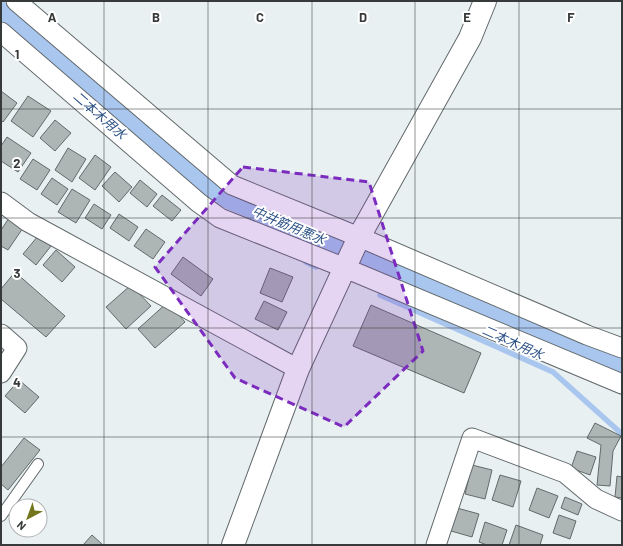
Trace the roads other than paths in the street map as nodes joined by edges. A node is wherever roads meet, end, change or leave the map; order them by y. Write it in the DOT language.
graph roads {
  1 [pos="16,1"];
  2 [pos="485,1"];
  3 [pos="1,32"];
  4 [pos="1,202"];
  5 [pos="352,252"];
  6 [pos="1,334"];
  7 [pos="622,348"];
  8 [pos="298,369"];
  9 [pos="1,372"];
  10 [pos="622,384"];
  11 [pos="38,464"];
  12 [pos="622,511"];
  13 [pos="1,516"];
  14 [pos="233,545"];
  15 [pos="436,545"];
  1 -- 5 [label="street"];
  2 -- 5 [label="street"];
  3 -- 5 [label="street"];
  4 -- 8 [label="street"];
  5 -- 7 [label="street"];
  5 -- 8 [label="street"];
  5 -- 10 [label="street"];
  6 -- 9 [label="street"];
  8 -- 14 [label="street"];
  11 -- 13 [label="lane"];
  12 -- 15 [label="street"];
}
